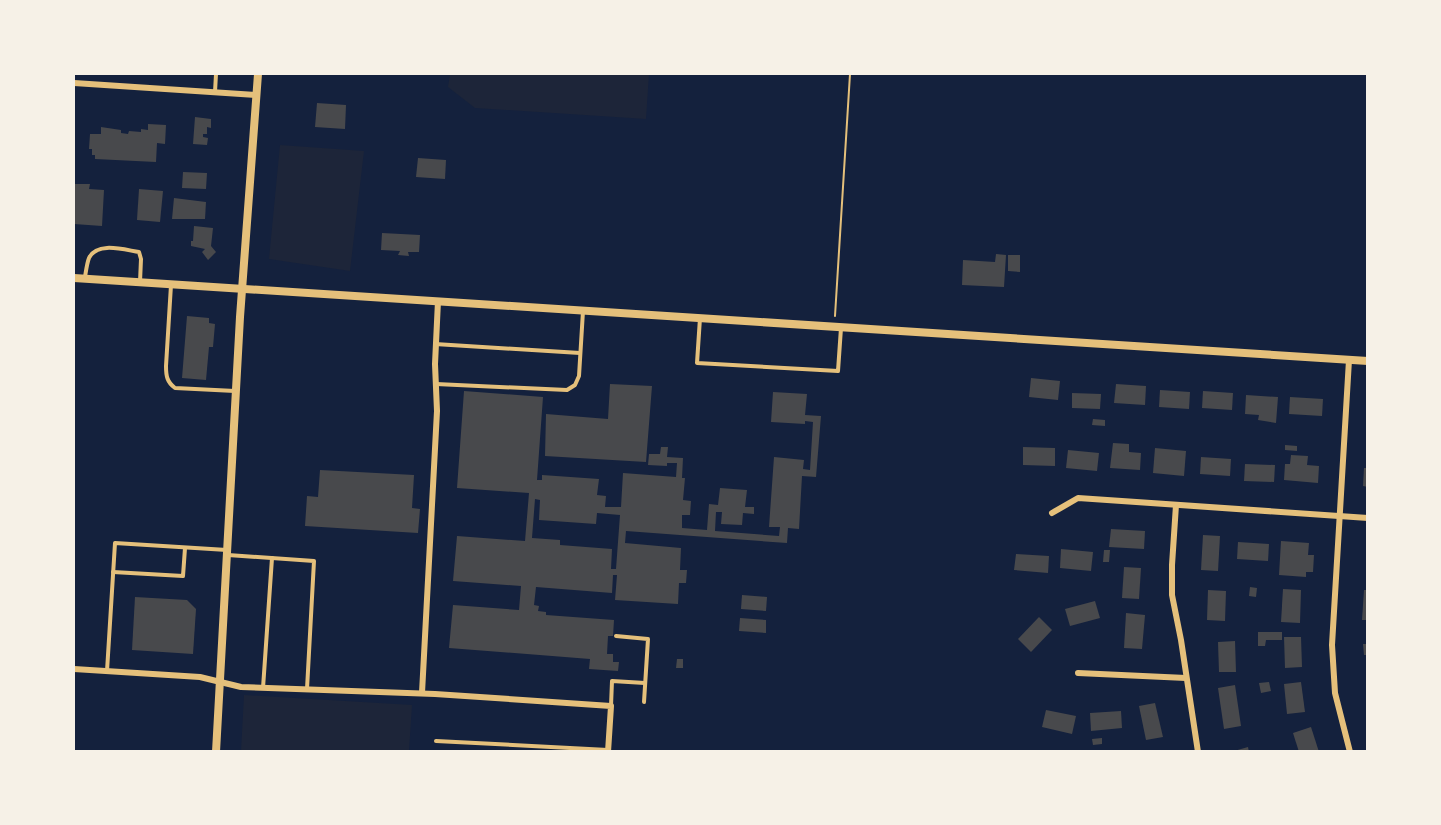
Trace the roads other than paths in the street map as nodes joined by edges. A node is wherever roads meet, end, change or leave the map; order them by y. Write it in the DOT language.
graph roads {
  1 [pos="216,74"];
  2 [pos="258,74"];
  3 [pos="74,83"];
  4 [pos="215,92"];
  5 [pos="256,95"];
  6 [pos="74,278"];
  7 [pos="84,279"];
  8 [pos="140,283"];
  9 [pos="171,285"];
  10 [pos="242,289"];
  11 [pos="438,301"];
  12 [pos="583,311"];
  13 [pos="700,318"];
  14 [pos="838,327"];
  15 [pos="435,344"];
  16 [pos="580,353"];
  17 [pos="1349,360"];
  18 [pos="1368,361"];
  19 [pos="436,384"];
  20 [pos="236,391"];
  21 [pos="1176,505"];
  22 [pos="1052,513"];
  23 [pos="1339,516"];
  24 [pos="1368,518"];
  25 [pos="185,548"];
  26 [pos="228,552"];
  27 [pos="272,558"];
  28 [pos="113,572"];
  29 [pos="616,636"];
  30 [pos="74,669"];
  31 [pos="107,671"];
  32 [pos="1078,673"];
  33 [pos="1186,678"];
  34 [pos="220,682"];
  35 [pos="645,683"];
  36 [pos="263,688"];
  37 [pos="307,689"];
  38 [pos="422,693"];
  39 [pos="644,702"];
  40 [pos="611,706"];
  41 [pos="436,741"];
  42 [pos="608,751"];
  43 [pos="216,752"];
  44 [pos="1198,752"];
  45 [pos="1350,752"];
  1 -- 4 [label="lane"];
  2 -- 5 [label="street"];
  3 -- 4 [label="street"];
  4 -- 5 [label="street"];
  5 -- 10 [label="street"];
  6 -- 7 [label="street"];
  7 -- 8 [label="street"];
  7 -- 8 [label="lane"];
  8 -- 9 [label="street"];
  9 -- 10 [label="street"];
  9 -- 20 [label="lane"];
  10 -- 11 [label="street"];
  10 -- 20 [label="street"];
  11 -- 12 [label="street"];
  11 -- 15 [label="street"];
  12 -- 13 [label="street"];
  12 -- 16 [label="lane"];
  13 -- 14 [label="street"];
  13 -- 14 [label="lane"];
  14 -- 17 [label="street"];
  15 -- 16 [label="lane"];
  15 -- 19 [label="street"];
  16 -- 19 [label="lane"];
  17 -- 18 [label="street"];
  17 -- 23 [label="street"];
  19 -- 38 [label="street"];
  20 -- 26 [label="street"];
  21 -- 22 [label="street"];
  21 -- 23 [label="street"];
  21 -- 33 [label="street"];
  23 -- 24 [label="street"];
  23 -- 45 [label="street"];
  25 -- 26 [label="lane"];
  25 -- 28 [label="lane"];
  25 -- 28 [label="lane"];
  26 -- 27 [label="lane"];
  26 -- 34 [label="street"];
  27 -- 36 [label="lane"];
  27 -- 37 [label="lane"];
  28 -- 31 [label="lane"];
  29 -- 35 [label="lane"];
  30 -- 31 [label="street"];
  31 -- 34 [label="street"];
  32 -- 33 [label="street"];
  33 -- 44 [label="street"];
  34 -- 36 [label="street"];
  34 -- 43 [label="street"];
  35 -- 39 [label="lane"];
  35 -- 40 [label="lane"];
  36 -- 37 [label="street"];
  37 -- 38 [label="street"];
  38 -- 40 [label="street"];
  40 -- 42 [label="street"];
  41 -- 42 [label="lane"];
}
